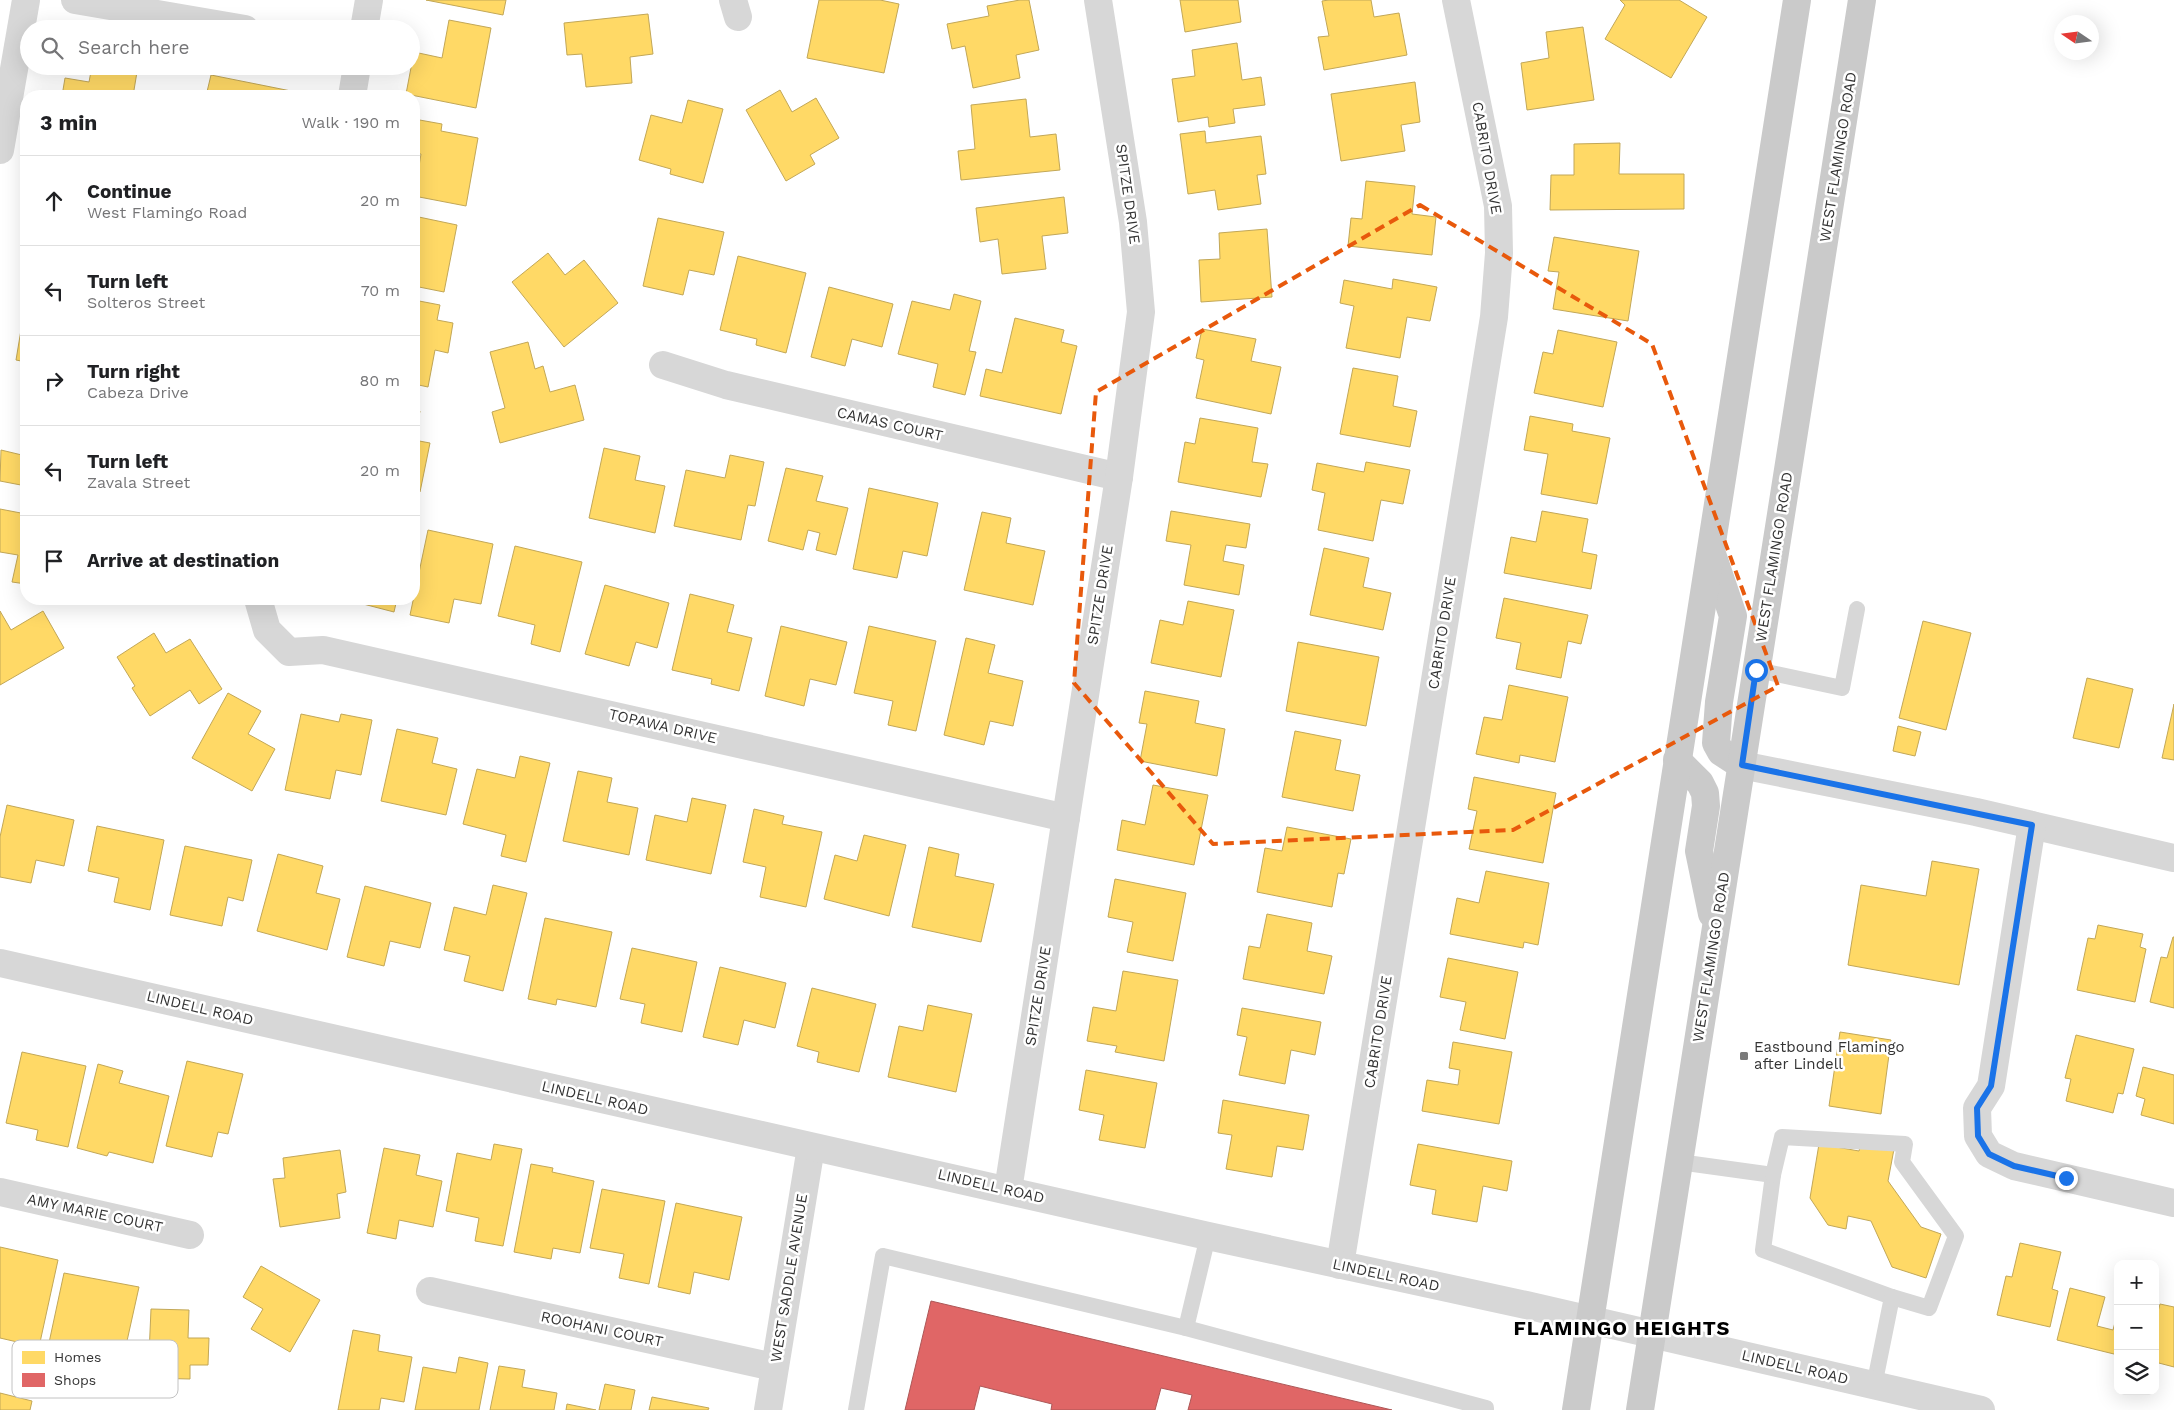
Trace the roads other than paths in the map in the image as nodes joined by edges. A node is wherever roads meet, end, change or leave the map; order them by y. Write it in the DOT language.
graph roads {
  1 [pos="26,0"];
  2 [pos="75,0"];
  3 [pos="369,0"];
  4 [pos="1098,0"];
  5 [pos="1456,0"];
  6 [pos="1797,0"];
  7 [pos="1862,0"];
  8 [pos="23,20"];
  9 [pos="192,20"];
  10 [pos="366,20"];
  11 [pos="20,35"];
  12 [pos="356,75"];
  13 [pos="353,90"];
  14 [pos="0,150"];
  15 [pos="663,365"];
  16 [pos="1119,477"];
  17 [pos="1711,550"];
  18 [pos="260,605"];
  19 [pos="1857,609"];
  20 [pos="1756,670"];
  21 [pos="1677,760"];
  22 [pos="1742,765"];
  23 [pos="1066,818"];
  24 [pos="2032,825"];
  25 [pos="2174,858"];
  26 [pos="1716,930"];
  27 [pos="0,963"];
  28 [pos="811,1147"];
  29 [pos="1679,1162"];
  30 [pos="1773,1174"];
  31 [pos="1008,1190"];
  32 [pos="0,1192"];
  33 [pos="2174,1203"];
  34 [pos="190,1234"];
  35 [pos="1208,1236"];
  36 [pos="1340,1265"];
  37 [pos="430,1291"];
  38 [pos="1892,1297"];
  39 [pos="1589,1320"];
  40 [pos="1186,1328"];
  41 [pos="1652,1335"];
  42 [pos="774,1367"];
  43 [pos="1874,1386"];
  44 [pos="768,1410"];
  45 [pos="856,1410"];
  46 [pos="1486,1410"];
  47 [pos="1576,1410"];
  48 [pos="1640,1410"];
  49 [pos="1981,1410"];
  1 -- 8 [label="street"];
  2 -- 9 [label="street"];
  3 -- 10 [label="street"];
  4 -- 16 [label="street, SPITZE DRIVE"];
  5 -- 36 [label="street, CABRITO DRIVE"];
  6 -- 17 [label="main road"];
  7 -- 20 [label="main road, WEST FLAMINGO ROAD"];
  11 -- 14 [label="street"];
  12 -- 13 [label="street"];
  15 -- 16 [label="street, CAMAS COURT"];
  16 -- 23 [label="street, SPITZE DRIVE"];
  17 -- 21 [label="main road"];
  17 -- 22 [label="main road"];
  18 -- 23 [label="street, TOPAWA DRIVE"];
  19 -- 20 [label="lane"];
  20 -- 22 [label="main road, WEST FLAMINGO ROAD"];
  21 -- 26 [label="main road"];
  21 -- 39 [label="main road"];
  22 -- 24 [label="street"];
  22 -- 26 [label="main road, WEST FLAMINGO ROAD"];
  23 -- 31 [label="street, SPITZE DRIVE"];
  24 -- 25 [label="street"];
  24 -- 33 [label="street"];
  26 -- 29 [label="main road, WEST FLAMINGO ROAD"];
  27 -- 28 [label="street, LINDELL ROAD"];
  28 -- 31 [label="street, LINDELL ROAD"];
  28 -- 42 [label="street, WEST SADDLE AVENUE"];
  29 -- 30 [label="lane"];
  29 -- 41 [label="main road, WEST FLAMINGO ROAD"];
  30 -- 38 [label="lane"];
  30 -- 38 [label="lane"];
  31 -- 35 [label="street, LINDELL ROAD"];
  32 -- 34 [label="street, AMY MARIE COURT"];
  35 -- 36 [label="street, LINDELL ROAD"];
  35 -- 40 [label="lane"];
  36 -- 39 [label="street, LINDELL ROAD"];
  37 -- 42 [label="street, ROOHANI COURT"];
  38 -- 43 [label="lane"];
  39 -- 41 [label="street, LINDELL ROAD"];
  39 -- 47 [label="main road"];
  40 -- 45 [label="lane"];
  40 -- 46 [label="lane"];
  41 -- 43 [label="street, LINDELL ROAD"];
  41 -- 48 [label="main road, WEST FLAMINGO ROAD"];
  42 -- 44 [label="street, WEST SADDLE AVENUE"];
  43 -- 49 [label="street, LINDELL ROAD"];
}
